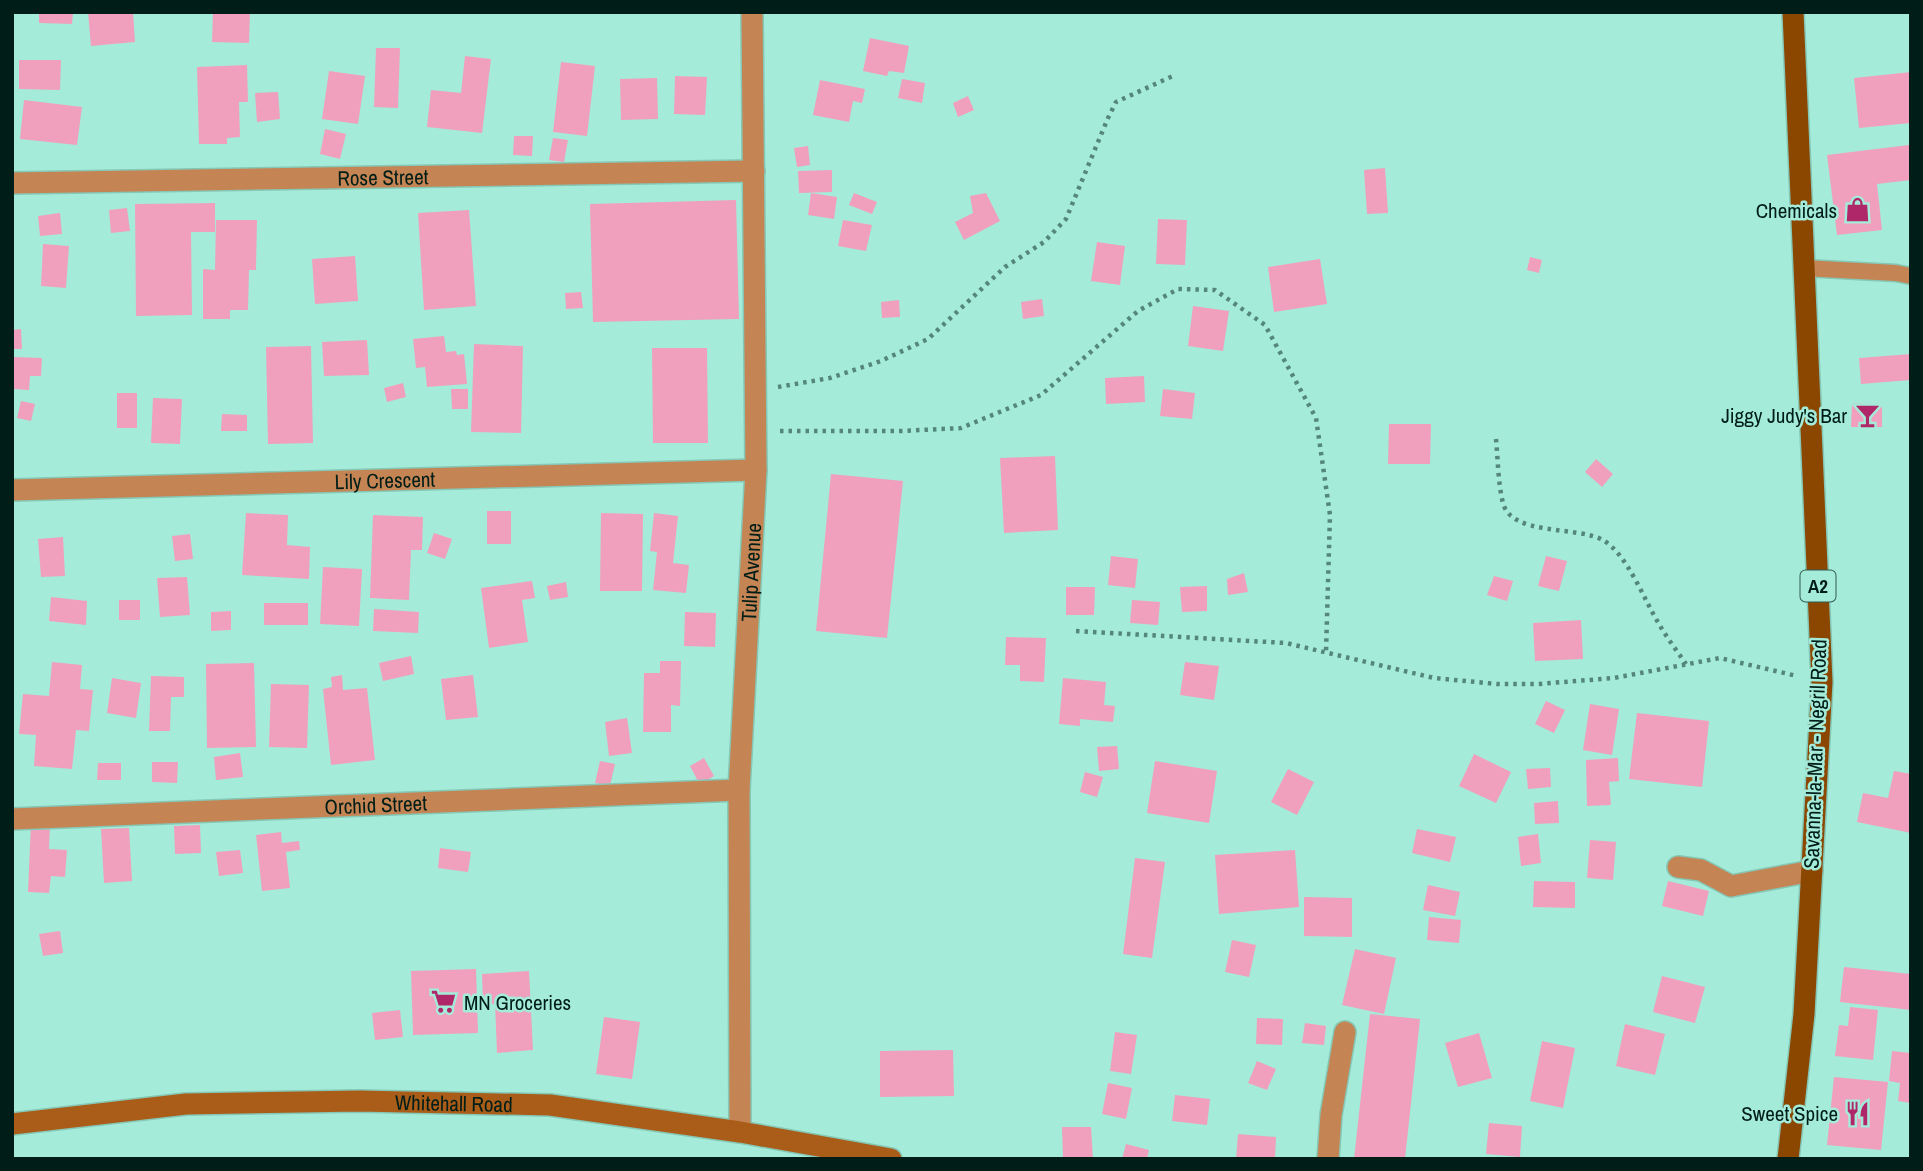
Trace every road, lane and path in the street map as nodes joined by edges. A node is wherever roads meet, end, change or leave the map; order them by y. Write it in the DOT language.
graph roads {
  1 [pos="752,12"];
  2 [pos="1793,12"];
  3 [pos="1175,75"];
  4 [pos="754,171"];
  5 [pos="12,183"];
  6 [pos="1803,268"];
  7 [pos="1911,276"];
  8 [pos="757,391"];
  9 [pos="756,431"];
  10 [pos="1496,439"];
  11 [pos="756,470"];
  12 [pos="12,490"];
  13 [pos="1076,631"];
  14 [pos="1326,652"];
  15 [pos="1686,664"];
  16 [pos="1822,682"];
  17 [pos="739,790"];
  18 [pos="12,819"];
  19 [pos="1678,867"];
  20 [pos="1812,871"];
  21 [pos="1345,1032"];
  22 [pos="12,1124"];
  23 [pos="740,1132"];
  24 [pos="891,1159"];
  25 [pos="1328,1159"];
  26 [pos="1788,1159"];
  1 -- 4 [label="street, Tulip Avenue"];
  2 -- 6 [label="main road, Savanna-la-Mar - Negril Road / A2"];
  3 -- 8 [label="path"];
  4 -- 5 [label="street, Rose Street"];
  4 -- 8 [label="street, Tulip Avenue"];
  6 -- 7 [label="lane"];
  6 -- 16 [label="main road, Savanna-la-Mar - Negril Road / A2"];
  8 -- 9 [label="street, Tulip Avenue"];
  9 -- 11 [label="street, Tulip Avenue"];
  9 -- 14 [label="path"];
  10 -- 15 [label="path"];
  11 -- 12 [label="street, Lily Crescent"];
  11 -- 17 [label="street, Tulip Avenue"];
  13 -- 14 [label="path"];
  14 -- 15 [label="path"];
  15 -- 16 [label="path"];
  16 -- 20 [label="main road, Savanna-la-Mar - Negril Road / A2"];
  17 -- 18 [label="street, Orchid Street"];
  17 -- 23 [label="street, Tulip Avenue"];
  19 -- 20 [label="street"];
  20 -- 26 [label="main road, Savanna-la-Mar - Negril Road / A2"];
  21 -- 25 [label="street"];
  22 -- 23 [label="main road, Whitehall Road"];
  23 -- 24 [label="main road, Whitehall Road"];
}
